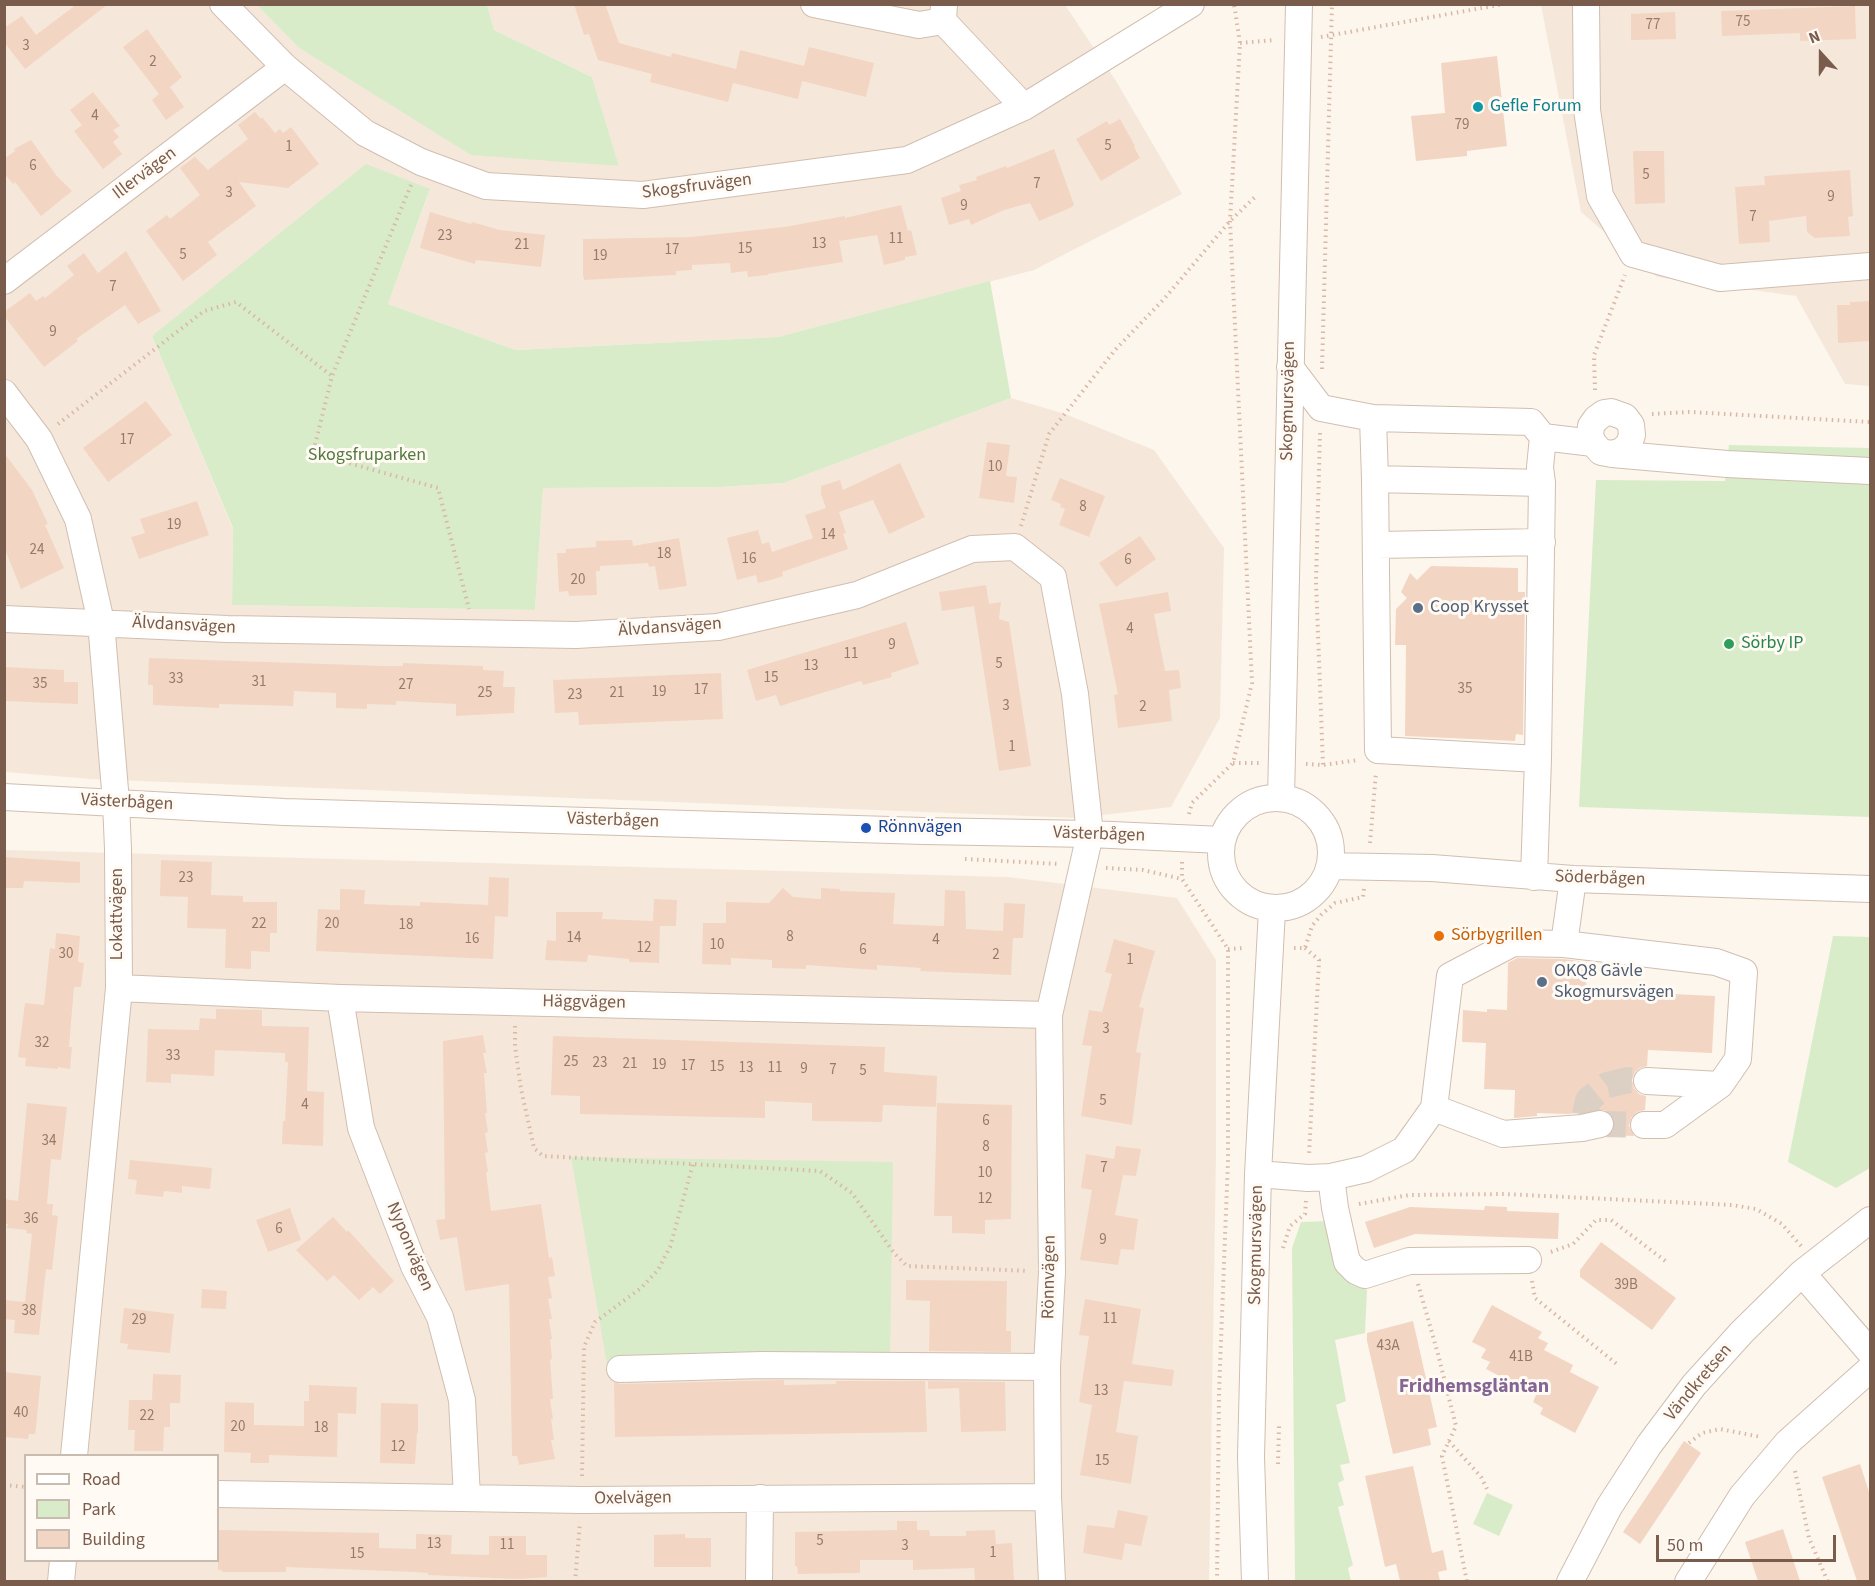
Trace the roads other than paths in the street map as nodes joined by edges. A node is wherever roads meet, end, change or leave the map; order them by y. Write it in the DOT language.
graph roads {
  1 [pos="223,4"];
  2 [pos="814,4"];
  3 [pos="1191,4"];
  4 [pos="1299,4"];
  5 [pos="1586,4"];
  6 [pos="943,13"];
  7 [pos="285,67"];
  8 [pos="1024,107"];
  9 [pos="1870,266"];
  10 [pos="4,281"];
  11 [pos="1290,367"];
  12 [pos="4,393"];
  13 [pos="1373,418"];
  14 [pos="1543,437"];
  15 [pos="1602,449"];
  16 [pos="1870,471"];
  17 [pos="1375,479"];
  18 [pos="1542,483"];
  19 [pos="1542,542"];
  20 [pos="1377,545"];
  21 [pos="4,619"];
  22 [pos="101,622"];
  23 [pos="1538,759"];
  24 [pos="4,797"];
  25 [pos="1281,798"];
  26 [pos="116,802"];
  27 [pos="1090,834"];
  28 [pos="1222,840"];
  29 [pos="1330,866"];
  30 [pos="1534,876"];
  31 [pos="1573,879"];
  32 [pos="1870,889"];
  33 [pos="1272,909"];
  34 [pos="1564,944"];
  35 [pos="119,988"];
  36 [pos="340,998"];
  37 [pos="1049,1015"];
  38 [pos="1647,1081"];
  39 [pos="1720,1085"];
  40 [pos="1434,1108"];
  41 [pos="1589,1122"];
  42 [pos="1644,1125"];
  43 [pos="1258,1174"];
  44 [pos="1319,1178"];
  45 [pos="1870,1220"];
  46 [pos="1528,1260"];
  47 [pos="1802,1273"];
  48 [pos="1870,1352"];
  49 [pos="1047,1367"];
  50 [pos="620,1369"];
  51 [pos="1870,1370"];
  52 [pos="74,1454"];
  53 [pos="219,1494"];
  54 [pos="467,1497"];
  55 [pos="1048,1497"];
  56 [pos="760,1498"];
  57 [pos="63,1562"];
  58 [pos="61,1581"];
  59 [pos="759,1581"];
  60 [pos="1052,1581"];
  61 [pos="1255,1581"];
  62 [pos="1570,1581"];
  63 [pos="1688,1581"];
  1 -- 7 [label="street, Skogsfruvägen"];
  2 -- 6 [label="street"];
  3 -- 8 [label="street, Skogsfruvägen"];
  4 -- 11 [label="street, Skogmursvägen"];
  5 -- 9 [label="street"];
  6 -- 8 [label="street"];
  7 -- 8 [label="street, Skogsfruvägen"];
  7 -- 10 [label="street, Illervägen"];
  11 -- 13 [label="street"];
  11 -- 25 [label="street, Skogmursvägen"];
  12 -- 22 [label="street, Lokattvägen"];
  13 -- 14 [label="street"];
  13 -- 17 [label="street"];
  14 -- 15 [label="street"];
  14 -- 18 [label="street"];
  15 -- 15 [label="street"];
  15 -- 16 [label="street"];
  17 -- 18 [label="street"];
  17 -- 20 [label="street"];
  18 -- 19 [label="street"];
  19 -- 20 [label="street"];
  19 -- 23 [label="street"];
  20 -- 23 [label="street"];
  21 -- 22 [label="street, Älvdansvägen"];
  22 -- 26 [label="street, Lokattvägen"];
  22 -- 27 [label="street, Älvdansvägen"];
  23 -- 30 [label="street"];
  24 -- 26 [label="street, Västerbågen"];
  25 -- 28 [label="street"];
  25 -- 29 [label="street"];
  26 -- 27 [label="street, Västerbågen"];
  26 -- 35 [label="street, Lokattvägen"];
  27 -- 28 [label="street, Västerbågen"];
  27 -- 37 [label="street, Rönnvägen"];
  28 -- 33 [label="street"];
  29 -- 30 [label="street, Söderbågen"];
  29 -- 33 [label="street"];
  30 -- 31 [label="street, Söderbågen"];
  31 -- 32 [label="street, Söderbågen"];
  31 -- 34 [label="street"];
  33 -- 43 [label="street, Skogmursvägen"];
  34 -- 39 [label="street"];
  34 -- 40 [label="street"];
  35 -- 36 [label="street, Häggvägen"];
  35 -- 52 [label="street, Lokattvägen"];
  36 -- 37 [label="street, Häggvägen"];
  36 -- 54 [label="street, Nyponvägen"];
  37 -- 49 [label="street, Rönnvägen"];
  38 -- 39 [label="street"];
  39 -- 42 [label="street"];
  40 -- 41 [label="street"];
  40 -- 44 [label="street"];
  43 -- 44 [label="street"];
  43 -- 61 [label="street, Skogmursvägen"];
  44 -- 46 [label="street"];
  45 -- 47 [label="street, Vändkretsen"];
  47 -- 48 [label="street"];
  47 -- 62 [label="street, Vändkretsen"];
  49 -- 50 [label="street"];
  49 -- 55 [label="street, Rönnvägen"];
  51 -- 63 [label="street"];
  53 -- 54 [label="street, Oxelvägen"];
  54 -- 56 [label="street, Oxelvägen"];
  55 -- 56 [label="street, Oxelvägen"];
  55 -- 60 [label="street, Rönnvägen"];
  56 -- 59 [label="street"];
  57 -- 58 [label="street"];
}
